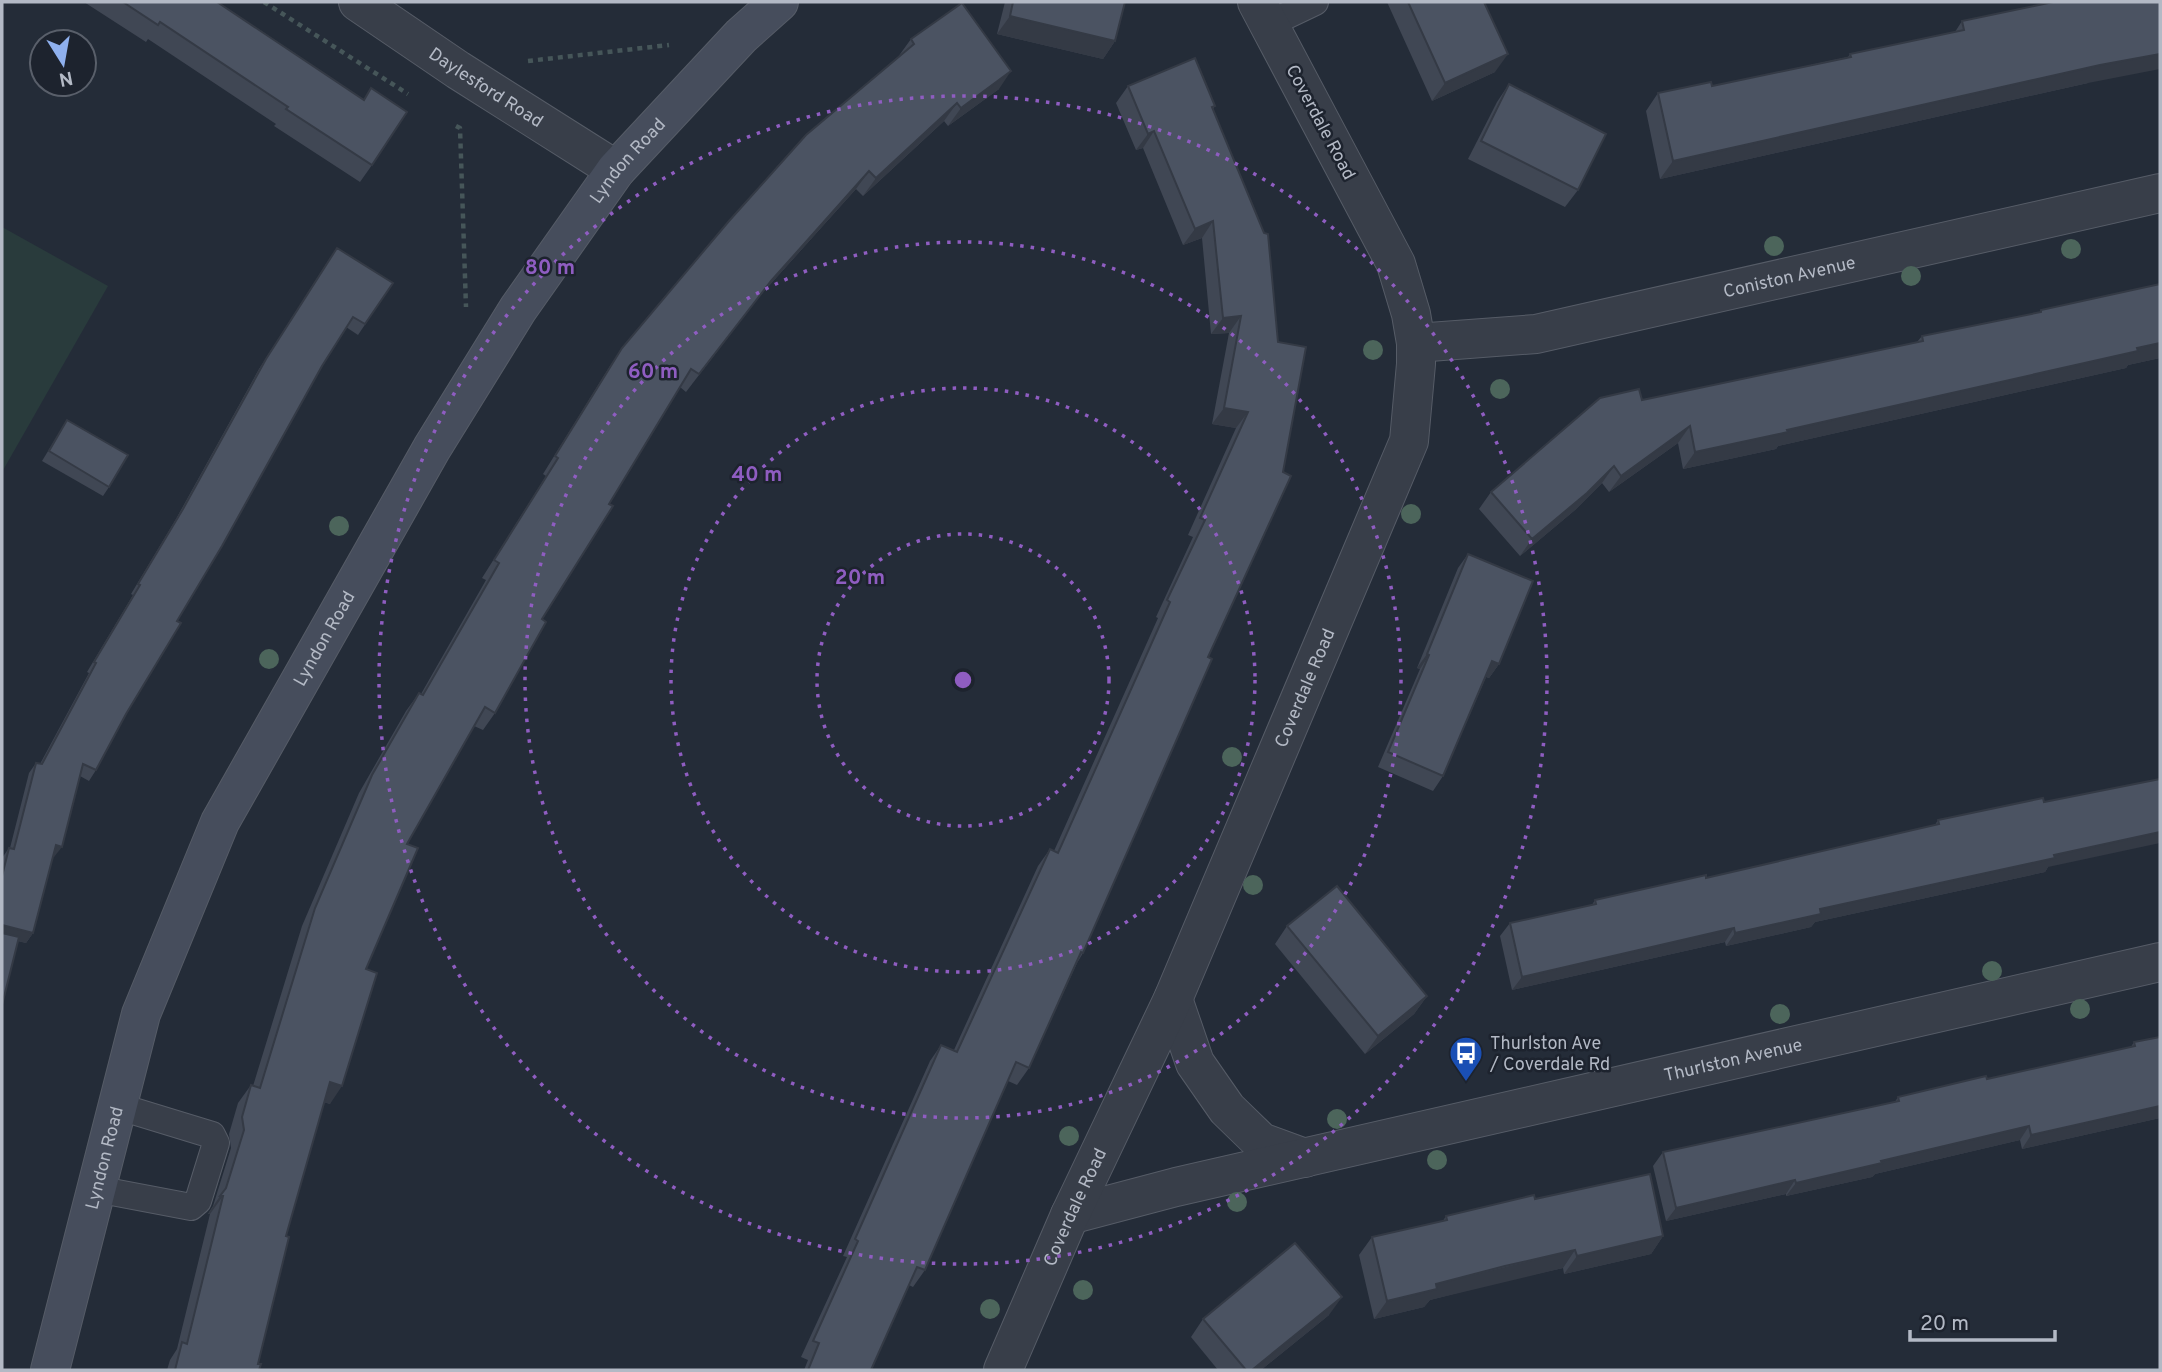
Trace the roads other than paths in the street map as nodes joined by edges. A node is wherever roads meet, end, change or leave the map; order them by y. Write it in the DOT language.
graph roads {
  1 [pos="358,2"];
  2 [pos="779,2"];
  3 [pos="1315,2"];
  4 [pos="1263,13"];
  5 [pos="616,170"];
  6 [pos="2160,192"];
  7 [pos="1416,343"];
  8 [pos="2160,962"];
  9 [pos="1173,999"];
  10 [pos="117,1106"];
  11 [pos="1305,1158"];
  12 [pos="96,1189"];
  13 [pos="1070,1215"];
  14 [pos="50,1370"];
  15 [pos="1003,1370"];
  1 -- 5 [label="street, Daylesford Road"];
  2 -- 5 [label="street, Lyndon Road"];
  3 -- 4 [label="lane"];
  4 -- 7 [label="street, Coverdale Road"];
  5 -- 10 [label="street, Lyndon Road"];
  6 -- 7 [label="street, Coniston Avenue"];
  7 -- 9 [label="street, Coverdale Road"];
  8 -- 11 [label="street, Thurlston Avenue"];
  9 -- 11 [label="street"];
  9 -- 13 [label="street, Coverdale Road"];
  10 -- 12 [label="street, Lyndon Road"];
  10 -- 12 [label="lane"];
  11 -- 13 [label="street, Thurlston Avenue"];
  12 -- 14 [label="street, Lyndon Road"];
  13 -- 15 [label="street, Coverdale Road"];
}
